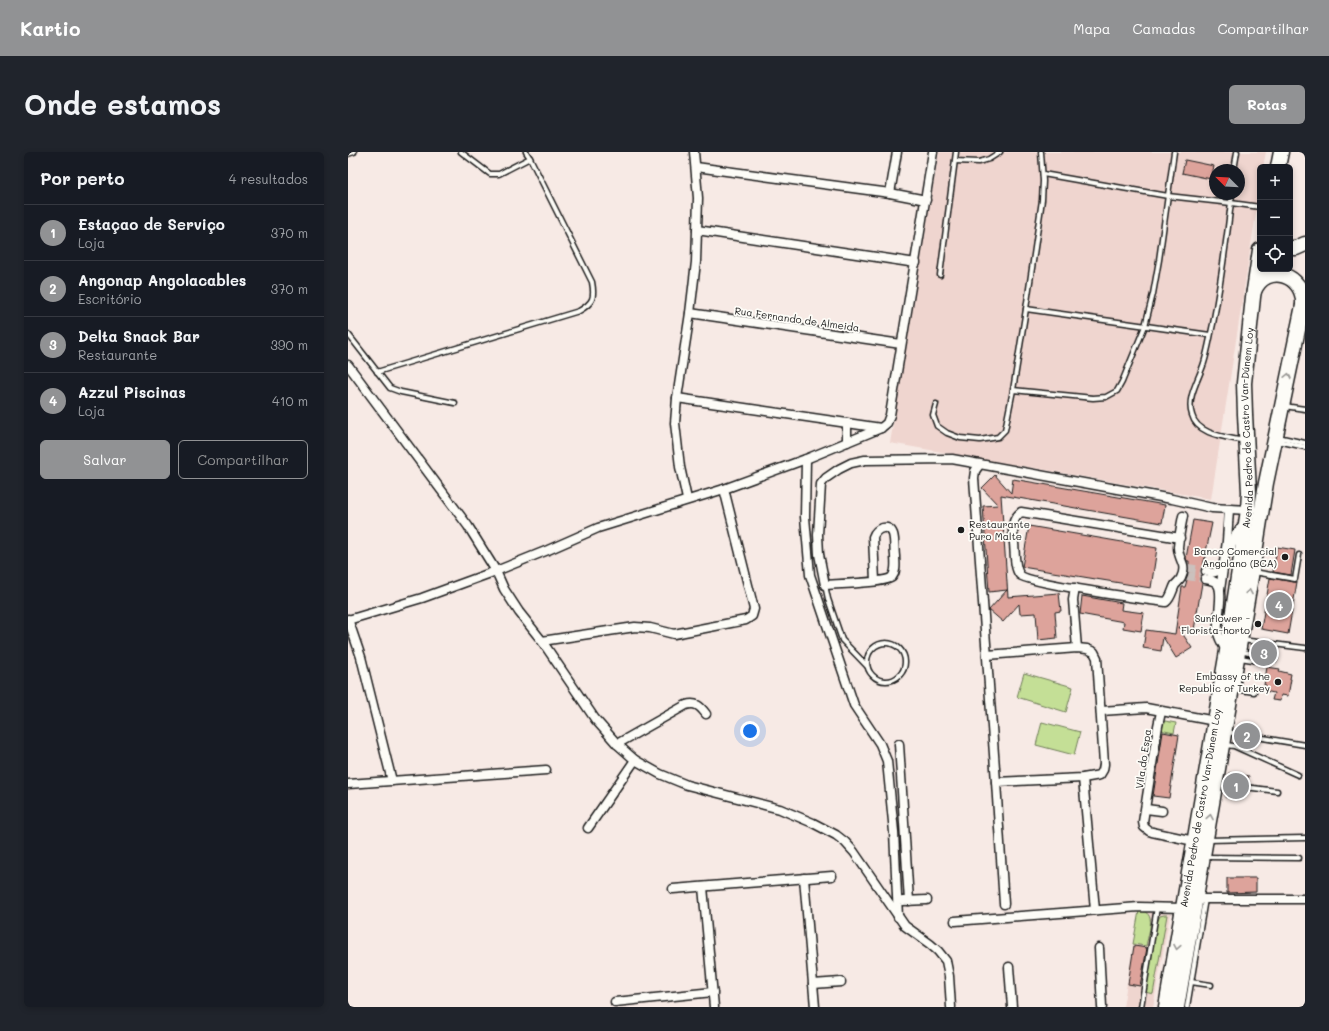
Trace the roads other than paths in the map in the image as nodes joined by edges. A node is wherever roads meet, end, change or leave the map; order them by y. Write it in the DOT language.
graph roads {
  1 [pos="354,152"];
  2 [pos="461,152"];
  3 [pos="526,152"];
  4 [pos="694,152"];
  5 [pos="897,152"];
  6 [pos="933,152"];
  7 [pos="956,152"];
  8 [pos="1000,152"];
  9 [pos="1041,152"];
  10 [pos="1174,152"];
  11 [pos="1236,152"];
  12 [pos="1281,152"];
  13 [pos="348,154"];
  14 [pos="530,158"];
  15 [pos="955,160"];
  16 [pos="1235,164"];
  17 [pos="1279,164"];
  18 [pos="696,167"];
  19 [pos="1043,174"];
  20 [pos="890,194"];
  21 [pos="1168,196"];
  22 [pos="926,200"];
  23 [pos="1231,200"];
  24 [pos="1231,203"];
  25 [pos="1257,207"];
  26 [pos="697,230"];
  27 [pos="1305,244"];
  28 [pos="1293,247"];
  29 [pos="916,263"];
  30 [pos="1257,270"];
  31 [pos="940,275"];
  32 [pos="1253,297"];
  33 [pos="1304,300"];
  34 [pos="1026,309"];
  35 [pos="690,313"];
  36 [pos="1145,326"];
  37 [pos="1301,331"];
  38 [pos="348,334"];
  39 [pos="1210,335"];
  40 [pos="901,344"];
  41 [pos="348,365"];
  42 [pos="377,372"];
  43 [pos="1013,390"];
  44 [pos="678,398"];
  45 [pos="455,403"];
  46 [pos="936,404"];
  47 [pos="1281,406"];
  48 [pos="1305,409"];
  49 [pos="847,423"];
  50 [pos="881,428"];
  51 [pos="1275,438"];
  52 [pos="1246,441"];
  53 [pos="847,442"];
  54 [pos="1305,443"];
  55 [pos="1305,447"];
  56 [pos="806,459"];
  57 [pos="980,464"];
  58 [pos="724,489"];
  59 [pos="687,499"];
  60 [pos="1229,509"];
  61 [pos="1183,516"];
  62 [pos="1247,516"];
  63 [pos="1180,538"];
  64 [pos="1298,555"];
  65 [pos="1224,562"];
  66 [pos="496,571"];
  67 [pos="1252,571"];
  68 [pos="875,581"];
  69 [pos="825,585"];
  70 [pos="1074,588"];
  71 [pos="1220,590"];
  72 [pos="348,620"];
  73 [pos="542,641"];
  74 [pos="1078,648"];
  75 [pos="1305,648"];
  76 [pos="1236,650"];
  77 [pos="987,655"];
  78 [pos="1275,659"];
  79 [pos="1259,661"];
  80 [pos="867,666"];
  81 [pos="1232,689"];
  82 [pos="1254,692"];
  83 [pos="1101,711"];
  84 [pos="1161,712"];
  85 [pos="706,714"];
  86 [pos="1215,721"];
  87 [pos="1223,738"];
  88 [pos="617,744"];
  89 [pos="899,744"];
  90 [pos="1305,745"];
  91 [pos="635,760"];
  92 [pos="546,770"];
  93 [pos="1298,775"];
  94 [pos="1084,778"];
  95 [pos="392,780"];
  96 [pos="996,782"];
  97 [pos="348,784"];
  98 [pos="1245,787"];
  99 [pos="1277,791"];
  100 [pos="1146,809"];
  101 [pos="1162,811"];
  102 [pos="588,828"];
  103 [pos="1305,838"];
  104 [pos="1200,840"];
  105 [pos="1203,857"];
  106 [pos="1299,858"];
  107 [pos="832,876"];
  108 [pos="804,878"];
  109 [pos="704,887"];
  110 [pos="673,889"];
  111 [pos="1200,899"];
  112 [pos="1305,899"];
  113 [pos="926,900"];
  114 [pos="909,901"];
  115 [pos="898,902"];
  116 [pos="1004,904"];
  117 [pos="1157,908"];
  118 [pos="1183,908"];
  119 [pos="1095,910"];
  120 [pos="898,918"];
  121 [pos="955,921"];
  122 [pos="1099,948"];
  123 [pos="1009,966"];
  124 [pos="841,982"];
  125 [pos="1191,982"];
  126 [pos="813,984"];
  127 [pos="1211,985"];
  128 [pos="713,992"];
  129 [pos="615,1002"];
  130 [pos="714,1007"];
  131 [pos="815,1007"];
  132 [pos="951,1007"];
  133 [pos="1012,1007"];
  134 [pos="1102,1007"];
  135 [pos="1141,1007"];
  136 [pos="1166,1007"];
  137 [pos="1177,1007"];
  138 [pos="1187,1007"];
  1 -- 13 [label="lane"];
  2 -- 14 [label="lane"];
  3 -- 14 [label="lane"];
  4 -- 18 [label="street"];
  5 -- 20 [label="street"];
  6 -- 22 [label="street"];
  7 -- 15 [label="lane"];
  8 -- 15 [label="lane"];
  9 -- 19 [label="lane"];
  10 -- 21 [label="lane"];
  11 -- 16 [label="lane"];
  12 -- 17 [label="highway"];
  14 -- 42 [label="lane"];
  15 -- 31 [label="lane"];
  18 -- 20 [label="street"];
  18 -- 26 [label="street"];
  19 -- 21 [label="lane"];
  19 -- 34 [label="lane"];
  20 -- 22 [label="street"];
  21 -- 24 [label="lane"];
  21 -- 36 [label="lane"];
  22 -- 29 [label="street"];
  23 -- 24 [label="lane"];
  24 -- 25 [label="lane"];
  24 -- 39 [label="lane"];
  26 -- 29 [label="street"];
  26 -- 35 [label="street"];
  27 -- 28 [label="highway"];
  29 -- 40 [label="street"];
  30 -- 32 [label="highway, Avenida Pedro de Castro Van-Dúnem Loy"];
  32 -- 33 [label="highway"];
  32 -- 52 [label="highway, Avenida Pedro de Castro Van-Dúnem Loy"];
  33 -- 37 [label="highway, Avenida Pedro de Castro Van-Dúnem Loy"];
  34 -- 36 [label="lane"];
  34 -- 43 [label="lane"];
  35 -- 40 [label="street, Rua Fernando de Almeida"];
  35 -- 44 [label="street"];
  36 -- 39 [label="lane"];
  36 -- 43 [label="lane"];
  47 -- 37 [label="highway, Avenida Pedro de Castro Van-Dúnem Loy, one-way"];
  38 -- 42 [label="lane"];
  39 -- 52 [label="lane"];
  40 -- 50 [label="street"];
  41 -- 66 [label="street"];
  42 -- 45 [label="lane"];
  43 -- 46 [label="lane"];
  44 -- 49 [label="street"];
  44 -- 59 [label="street"];
  47 -- 48 [label="lane"];
  47 -- 51 [label="highway, Avenida Pedro de Castro Van-Dúnem Loy"];
  49 -- 50 [label="street"];
  49 -- 53 [label="street"];
  50 -- 53 [label="street"];
  51 -- 54 [label="lane"];
  51 -- 55 [label="lane"];
  51 -- 67 [label="highway, Avenida Pedro de Castro Van-Dúnem Loy"];
  52 -- 62 [label="highway, Avenida Pedro de Castro Van-Dúnem Loy"];
  53 -- 56 [label="street"];
  56 -- 58 [label="street"];
  56 -- 115 [label="street"];
  57 -- 60 [label="street"];
  57 -- 69 [label="street"];
  57 -- 77 [label="street"];
  58 -- 59 [label="street"];
  58 -- 73 [label="street"];
  59 -- 66 [label="street"];
  60 -- 62 [label="street"];
  60 -- 65 [label="street"];
  61 -- 63 [label="street"];
  62 -- 65 [label="street"];
  62 -- 76 [label="highway, Avenida Pedro de Castro Van-Dúnem Loy"];
  63 -- 70 [label="street"];
  63 -- 70 [label="street"];
  64 -- 67 [label="lane"];
  65 -- 71 [label="street"];
  65 -- 71 [label="street"];
  66 -- 72 [label="street"];
  66 -- 73 [label="street"];
  76 -- 67 [label="highway, Avenida Pedro de Castro Van-Dúnem Loy, one-way"];
  68 -- 68 [label="street"];
  68 -- 69 [label="street"];
  69 -- 80 [label="lane"];
  70 -- 74 [label="street"];
  71 -- 76 [label="street"];
  72 -- 95 [label="street"];
  73 -- 88 [label="street"];
  74 -- 77 [label="street"];
  74 -- 83 [label="street"];
  75 -- 76 [label="lane"];
  76 -- 78 [label="lane"];
  76 -- 79 [label="lane"];
  76 -- 81 [label="highway, Avenida Pedro de Castro Van-Dúnem Loy"];
  76 -- 86 [label="highway, Avenida Pedro de Castro Van-Dúnem Loy"];
  77 -- 96 [label="street"];
  80 -- 80 [label="lane"];
  81 -- 82 [label="lane"];
  81 -- 87 [label="highway, Avenida Pedro de Castro Van-Dúnem Loy"];
  83 -- 84 [label="street"];
  83 -- 94 [label="street"];
  84 -- 86 [label="street"];
  84 -- 100 [label="street, Vila do Espa"];
  85 -- 88 [label="street"];
  86 -- 104 [label="highway, Avenida Pedro de Castro Van-Dúnem Loy"];
  87 -- 90 [label="lane"];
  87 -- 93 [label="lane"];
  104 -- 87 [label="highway, Avenida Pedro de Castro Van-Dúnem Loy, one-way"];
  88 -- 91 [label="street"];
  89 -- 114 [label="street"];
  91 -- 102 [label="street"];
  91 -- 120 [label="street"];
  92 -- 95 [label="street"];
  94 -- 96 [label="street"];
  94 -- 119 [label="street"];
  95 -- 97 [label="street"];
  96 -- 116 [label="street"];
  98 -- 99 [label="lane"];
  100 -- 101 [label="street"];
  100 -- 104 [label="street, Vila do Espa"];
  103 -- 104 [label="lane"];
  104 -- 105 [label="highway, Avenida Pedro de Castro Van-Dúnem Loy"];
  104 -- 118 [label="highway, Avenida Pedro de Castro Van-Dúnem Loy"];
  105 -- 106 [label="lane"];
  105 -- 111 [label="highway, Avenida Pedro de Castro Van-Dúnem Loy"];
  107 -- 108 [label="street"];
  108 -- 109 [label="street"];
  108 -- 126 [label="street"];
  109 -- 110 [label="street"];
  109 -- 128 [label="street"];
  111 -- 112 [label="street"];
  111 -- 125 [label="lane"];
  111 -- 137 [label="highway, Avenida Pedro de Castro Van-Dúnem Loy"];
  113 -- 114 [label="street"];
  114 -- 115 [label="street"];
  115 -- 120 [label="street"];
  117 -- 118 [label="street"];
  117 -- 119 [label="street"];
  117 -- 135 [label="lane"];
  118 -- 136 [label="highway, Avenida Pedro de Castro Van-Dúnem Loy, one-way"];
  119 -- 121 [label="street"];
  120 -- 132 [label="street"];
  122 -- 134 [label="street"];
  123 -- 133 [label="street"];
  124 -- 126 [label="street"];
  125 -- 127 [label="lane"];
  125 -- 138 [label="lane"];
  126 -- 131 [label="street"];
  128 -- 129 [label="street"];
  128 -- 130 [label="street"];
}
